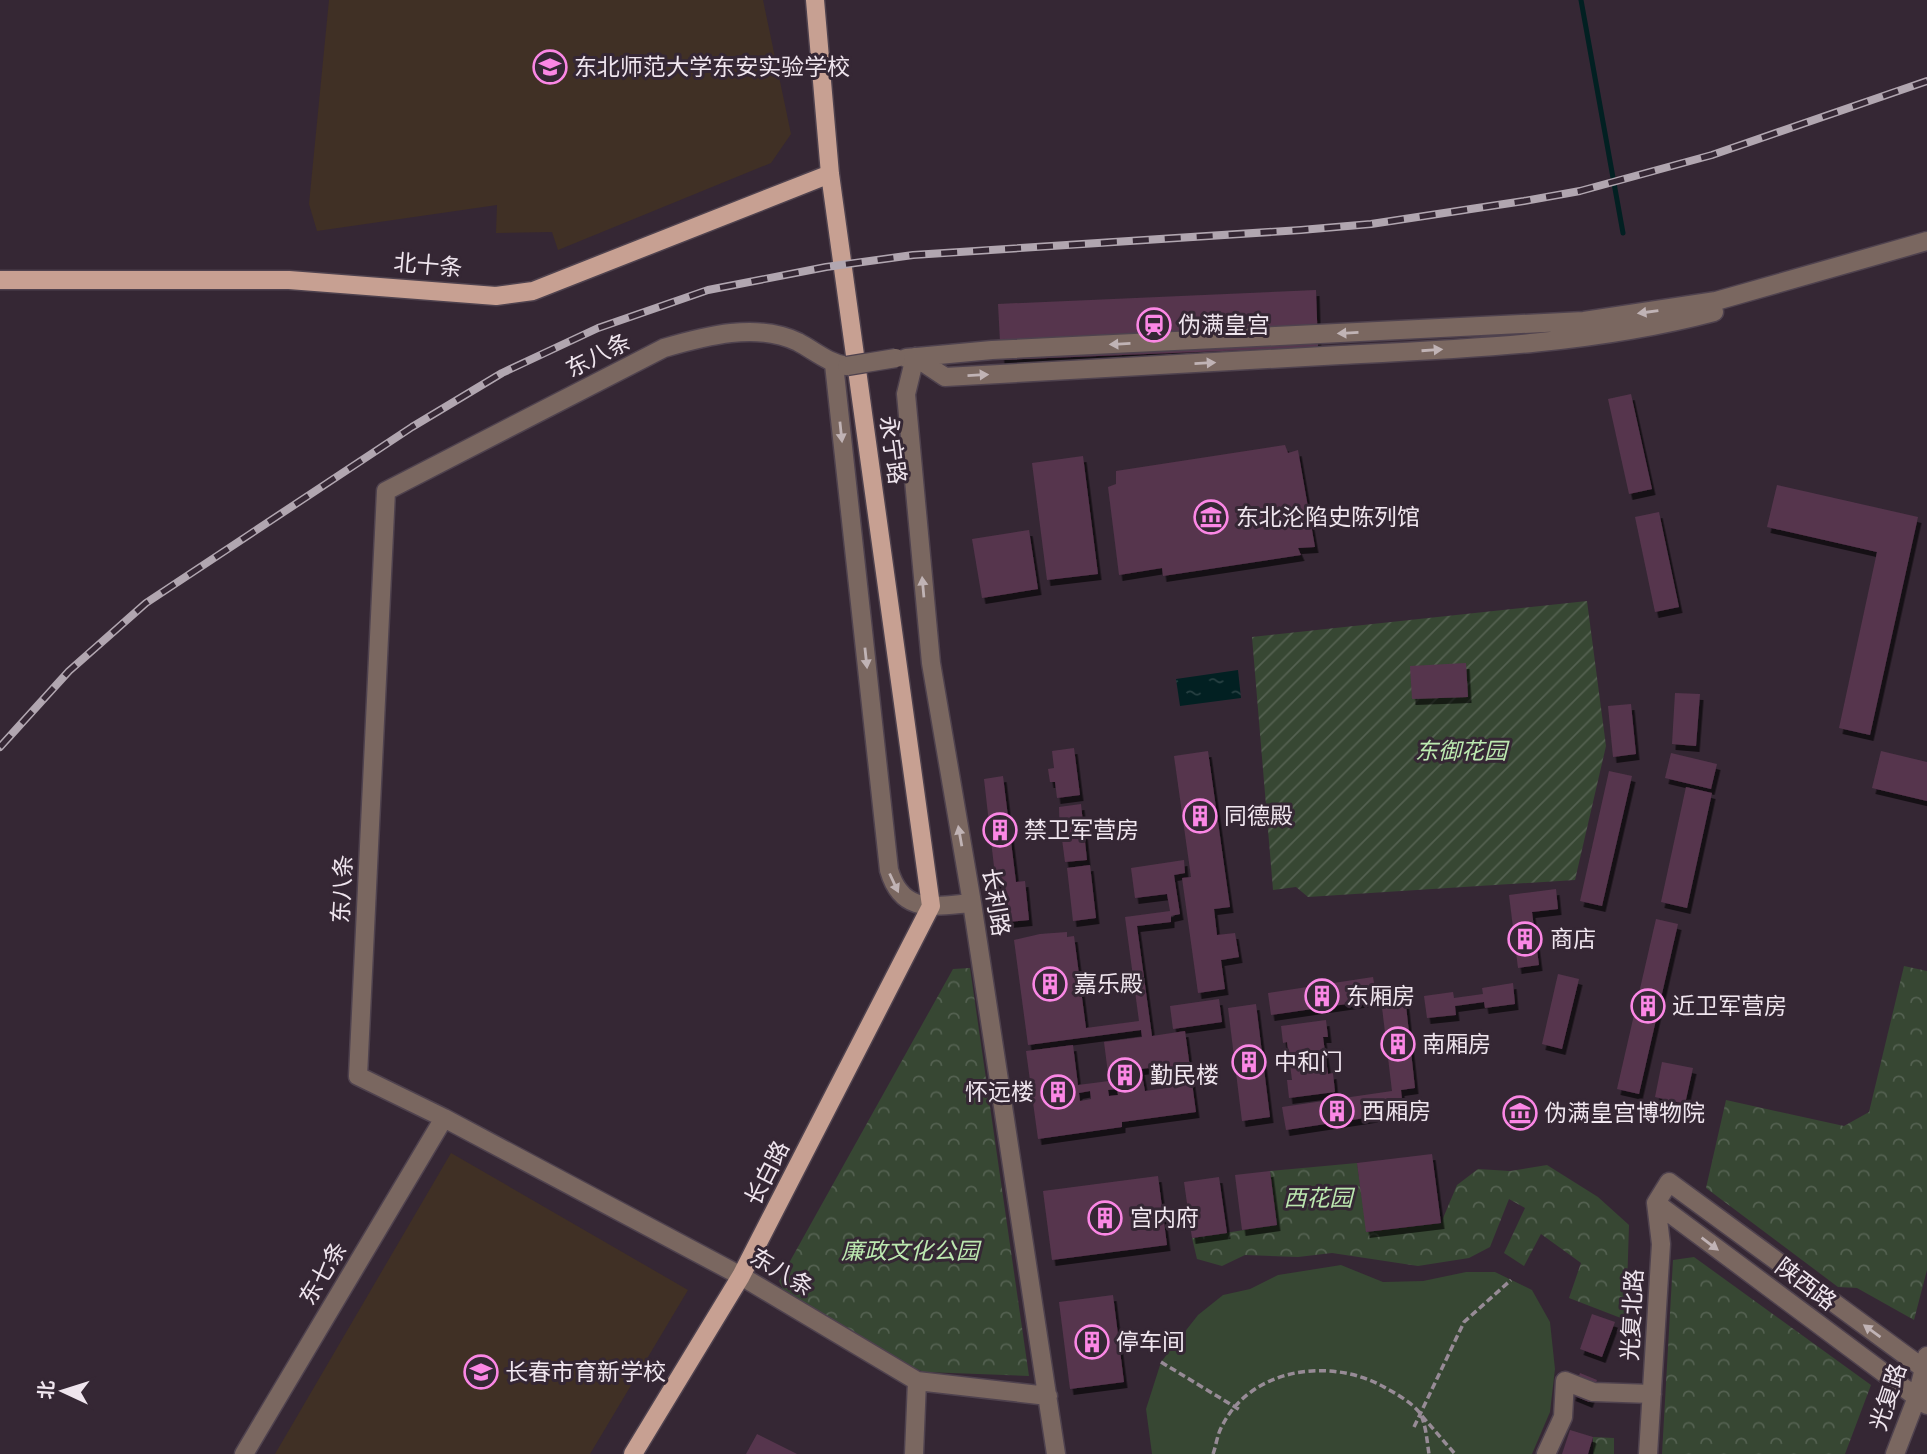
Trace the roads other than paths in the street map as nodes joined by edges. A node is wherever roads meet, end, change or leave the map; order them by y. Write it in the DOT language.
graph roads {
  1 [pos="815,0"];
  2 [pos="830,174"];
  3 [pos="1927,241"];
  4 [pos="1927,253"];
  5 [pos="0,280"];
  6 [pos="915,357"];
  7 [pos="840,365"];
  8 [pos="972,903"];
  9 [pos="931,906"];
  10 [pos="444,1118"];
  11 [pos="1656,1203"];
  12 [pos="741,1276"];
  13 [pos="1926,1365"];
  14 [pos="917,1381"];
  15 [pos="1652,1394"];
  16 [pos="1048,1396"];
  17 [pos="1922,1401"];
  18 [pos="244,1454"];
  19 [pos="633,1454"];
  20 [pos="914,1454"];
  21 [pos="1056,1454"];
  22 [pos="1546,1454"];
  23 [pos="1648,1454"];
  24 [pos="1895,1454"];
  1 -- 2 [label="main road, 永宁路"];
  2 -- 5 [label="main road, 北十条"];
  2 -- 9 [label="main road, 永宁路"];
  3 -- 6 [label="street, one-way"];
  6 -- 4 [label="street, one-way"];
  6 -- 7 [label="street, bridge"];
  8 -- 6 [label="street, 长利路, one-way"];
  7 -- 9 [label="street, one-way"];
  7 -- 10 [label="street, 东八条"];
  8 -- 9 [label="street"];
  8 -- 16 [label="street, 长利路"];
  9 -- 12 [label="main road, 长白路"];
  10 -- 12 [label="street, 东八条"];
  10 -- 18 [label="street, 东七条"];
  13 -- 11 [label="street, 陕西路, one-way"];
  11 -- 15 [label="street, 光复北路"];
  11 -- 17 [label="street, 陕西路, one-way"];
  12 -- 14 [label="street, 东八条"];
  12 -- 19 [label="main road, 长白路"];
  13 -- 17 [label="street, 光复路"];
  14 -- 16 [label="street, 东八条"];
  14 -- 20 [label="street"];
  15 -- 22 [label="street"];
  15 -- 23 [label="street, 光复北路"];
  16 -- 21 [label="street, 长利路"];
  17 -- 24 [label="street, 光复路"];
}
